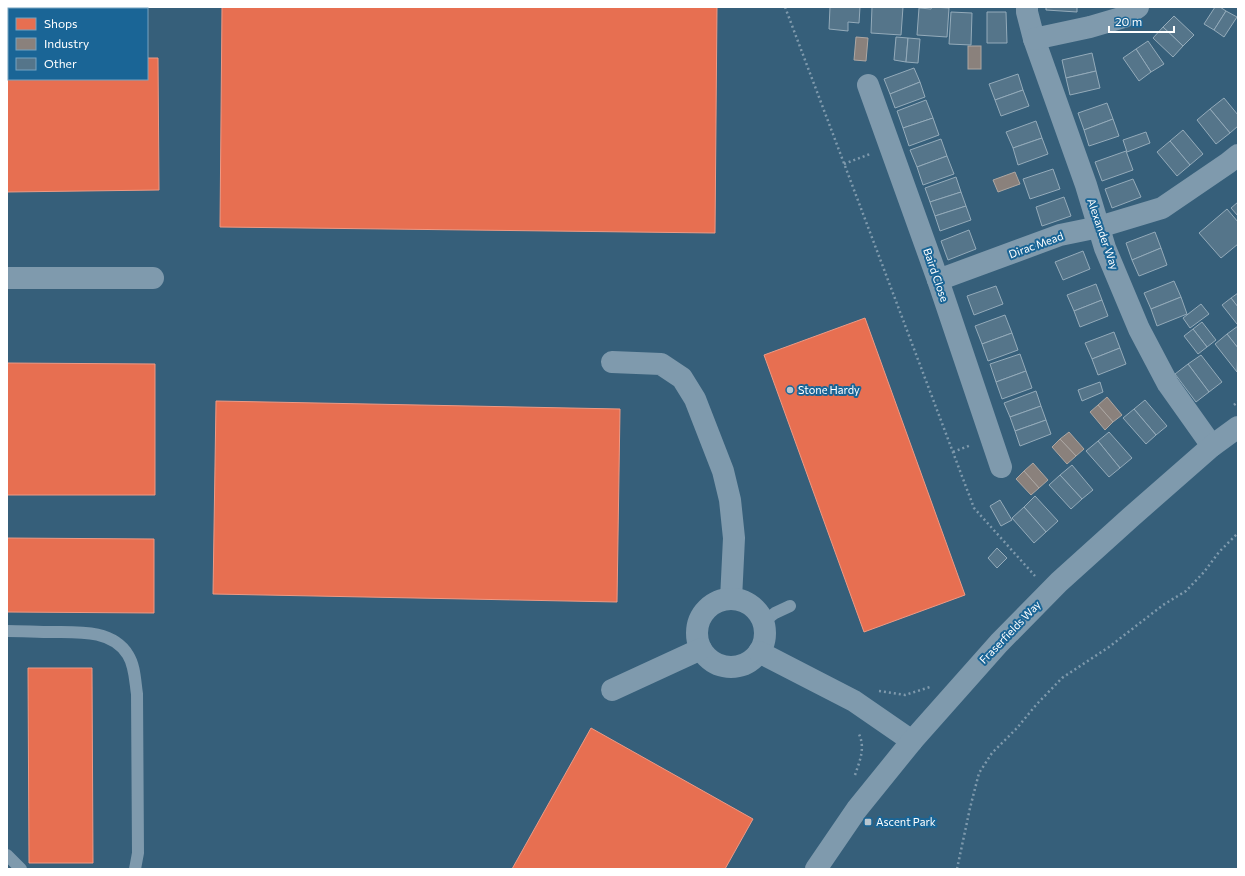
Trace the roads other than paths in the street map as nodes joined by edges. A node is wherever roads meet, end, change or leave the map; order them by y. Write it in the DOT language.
graph roads {
  1 [pos="1027,7"];
  2 [pos="1138,7"];
  3 [pos="1034,39"];
  4 [pos="868,85"];
  5 [pos="1238,155"];
  6 [pos="1099,227"];
  7 [pos="7,278"];
  8 [pos="153,278"];
  9 [pos="938,280"];
  10 [pos="612,362"];
  11 [pos="1238,427"];
  12 [pos="1212,446"];
  13 [pos="1001,467"];
  14 [pos="730,599"];
  15 [pos="790,606"];
  16 [pos="762,622"];
  17 [pos="7,631"];
  18 [pos="701,649"];
  19 [pos="759,652"];
  20 [pos="612,690"];
  21 [pos="912,740"];
  22 [pos="7,855"];
  23 [pos="21,869"];
  24 [pos="135,869"];
  25 [pos="816,869"];
  1 -- 3 [label="street, Alexander Way"];
  2 -- 3 [label="street"];
  3 -- 6 [label="street, Alexander Way"];
  4 -- 9 [label="street, Baird Close"];
  5 -- 6 [label="street, Dirac Mead"];
  6 -- 9 [label="street, Dirac Mead"];
  6 -- 12 [label="street, Alexander Way"];
  7 -- 8 [label="street"];
  9 -- 13 [label="street, Baird Close"];
  10 -- 14 [label="street"];
  11 -- 12 [label="street, Fraserfields Way"];
  12 -- 21 [label="street, Fraserfields Way"];
  14 -- 16 [label="street"];
  14 -- 18 [label="street"];
  15 -- 16 [label="lane"];
  16 -- 19 [label="street"];
  17 -- 24 [label="lane"];
  18 -- 19 [label="street"];
  18 -- 20 [label="street"];
  19 -- 21 [label="street"];
  21 -- 25 [label="street, Fraserfields Way"];
  22 -- 23 [label="lane"];
}
